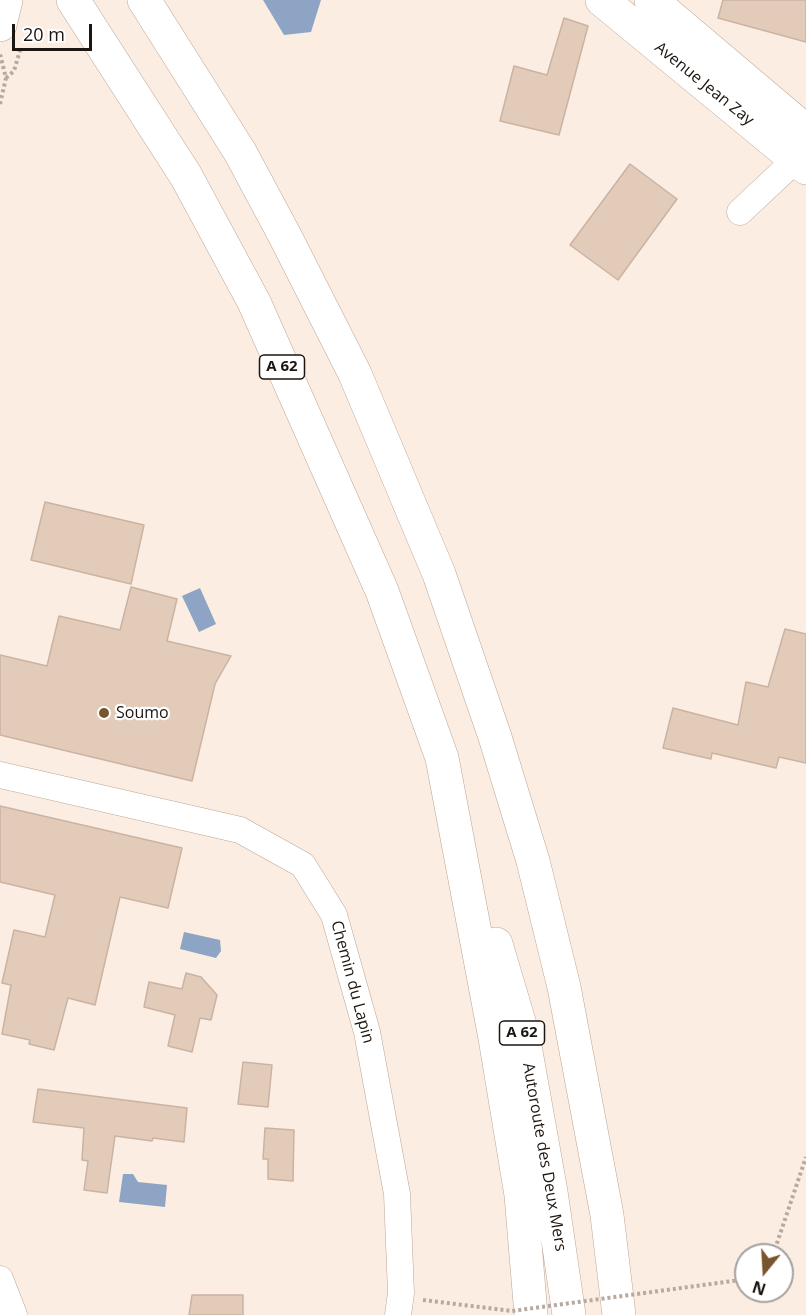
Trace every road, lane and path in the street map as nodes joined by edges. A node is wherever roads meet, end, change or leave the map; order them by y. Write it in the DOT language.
graph roads {
  1 [pos="74,0"];
  2 [pos="144,0"];
  3 [pos="602,0"];
  4 [pos="651,0"];
  5 [pos="8,19"];
  6 [pos="0,53"];
  7 [pos="6,78"];
  8 [pos="0,104"];
  9 [pos="804,152"];
  10 [pos="740,212"];
  11 [pos="442,758"];
  12 [pos="0,775"];
  13 [pos="806,1157"];
  14 [pos="777,1243"];
  15 [pos="0,1279"];
  16 [pos="734,1281"];
  17 [pos="423,1300"];
  18 [pos="14,1315"];
  19 [pos="398,1315"];
  20 [pos="531,1315"];
  21 [pos="569,1315"];
  22 [pos="619,1315"];
  1 -- 11 [label="main road, A 62"];
  2 -- 22 [label="main road"];
  3 -- 9 [label="main road, Avenue Jean Zay"];
  4 -- 9 [label="main road, Avenue Jean Zay"];
  5 -- 7 [label="path"];
  6 -- 7 [label="path"];
  7 -- 8 [label="path"];
  9 -- 10 [label="street"];
  11 -- 20 [label="main road"];
  11 -- 21 [label="main road, Autoroute des Deux Mers / A 62"];
  12 -- 19 [label="street, Chemin du Lapin"];
  13 -- 14 [label="path"];
  15 -- 18 [label="street"];
  16 -- 17 [label="path, bridge"];
}
